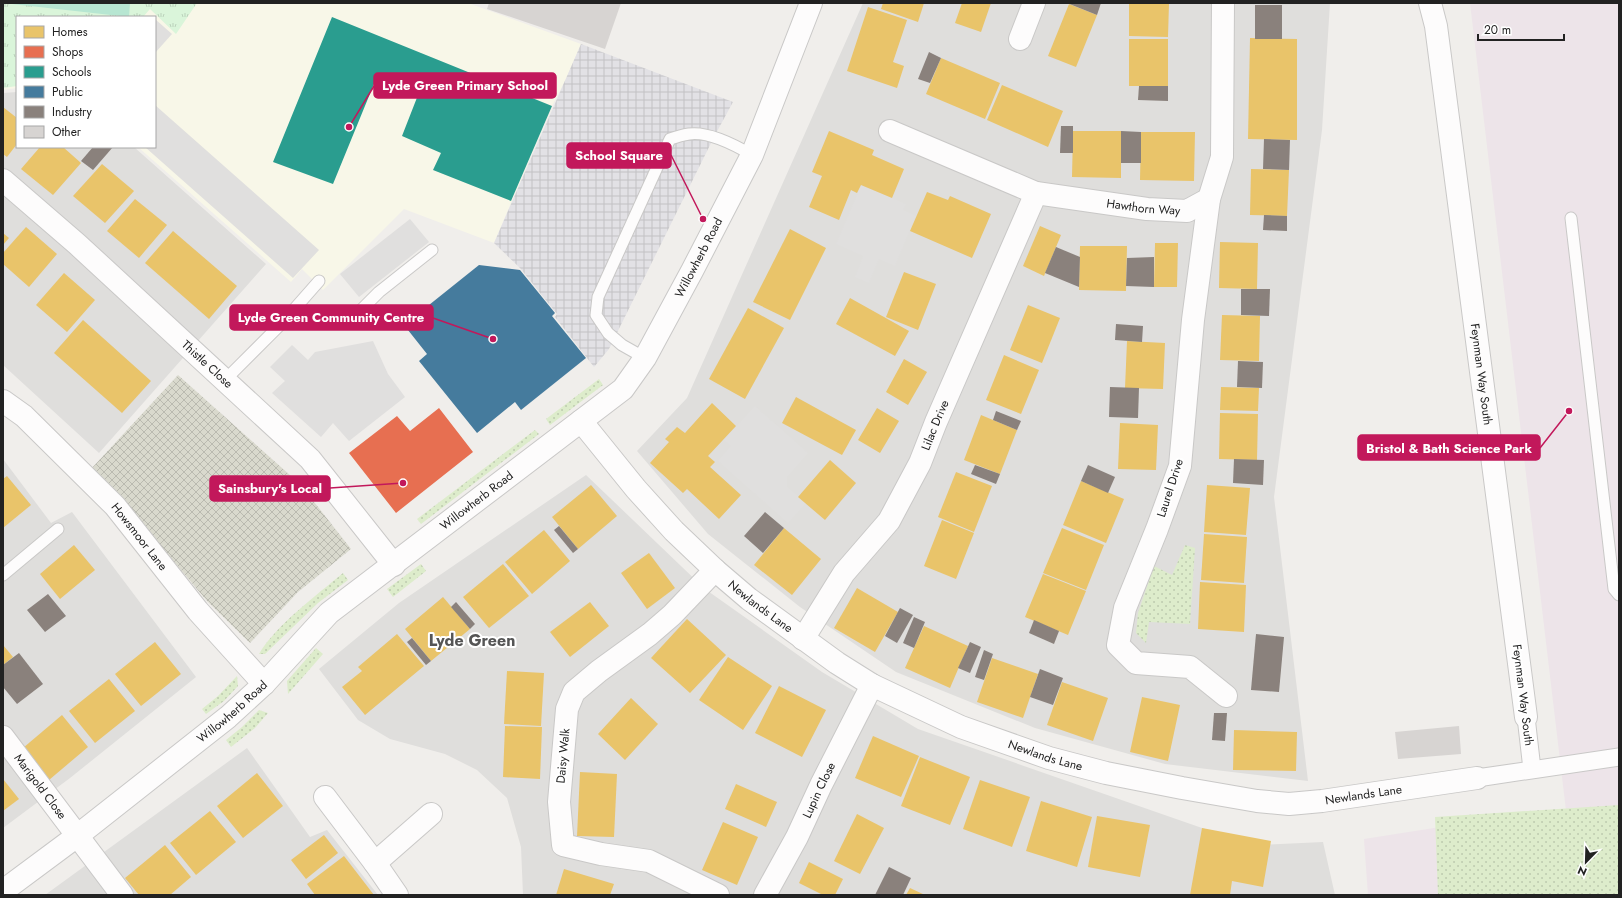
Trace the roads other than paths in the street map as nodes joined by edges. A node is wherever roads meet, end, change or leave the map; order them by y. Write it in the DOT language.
graph roads {
  1 [pos="811,3"];
  2 [pos="1034,3"];
  3 [pos="1224,3"];
  4 [pos="1430,3"];
  5 [pos="1020,39"];
  6 [pos="890,131"];
  7 [pos="752,154"];
  8 [pos="3,180"];
  9 [pos="1036,193"];
  10 [pos="1209,199"];
  11 [pos="1571,218"];
  12 [pos="432,250"];
  13 [pos="319,281"];
  14 [pos="282,323"];
  15 [pos="645,358"];
  16 [pos="224,381"];
  17 [pos="3,401"];
  18 [pos="581,421"];
  19 [pos="58,529"];
  20 [pos="394,565"];
  21 [pos="715,570"];
  22 [pos="3,575"];
  23 [pos="1619,595"];
  24 [pos="803,639"];
  25 [pos="264,684"];
  26 [pos="872,685"];
  27 [pos="1226,696"];
  28 [pos="1526,717"];
  29 [pos="3,737"];
  30 [pos="1619,757"];
  31 [pos="1532,769"];
  32 [pos="1477,778"];
  33 [pos="325,797"];
  34 [pos="431,814"];
  35 [pos="77,836"];
  36 [pos="375,863"];
  37 [pos="3,892"];
  38 [pos="771,893"];
  39 [pos="122,895"];
  40 [pos="397,895"];
  41 [pos="718,895"];
  1 -- 7 [label="street, Willowherb Road"];
  2 -- 5 [label="street"];
  3 -- 10 [label="street"];
  4 -- 28 [label="street, Feynman Way South"];
  6 -- 9 [label="street, Hawthorn Way"];
  7 -- 15 [label="street, Willowherb Road"];
  7 -- 15 [label="lane"];
  8 -- 16 [label="street, Thistle Close"];
  9 -- 10 [label="street, Hawthorn Way"];
  9 -- 24 [label="street, Lilac Drive"];
  10 -- 27 [label="street, Laurel Drive"];
  11 -- 23 [label="lane"];
  12 -- 14 [label="lane"];
  13 -- 14 [label="lane"];
  14 -- 16 [label="lane"];
  15 -- 18 [label="street, Willowherb Road"];
  16 -- 20 [label="street, Thistle Close"];
  17 -- 25 [label="street, Howsmoor Lane"];
  18 -- 20 [label="street, Willowherb Road"];
  18 -- 21 [label="street, Newlands Lane"];
  19 -- 22 [label="lane"];
  20 -- 25 [label="street, Willowherb Road"];
  21 -- 24 [label="street, Newlands Lane"];
  21 -- 41 [label="street, Daisy Walk"];
  24 -- 26 [label="street, Newlands Lane"];
  25 -- 35 [label="street, Willowherb Road"];
  26 -- 32 [label="street, Newlands Lane"];
  26 -- 38 [label="street, Lupin Close"];
  28 -- 31 [label="street, Feynman Way South"];
  29 -- 35 [label="street, Marigold Close"];
  30 -- 31 [label="street, Newlands Lane"];
  31 -- 32 [label="street, Newlands Lane"];
  33 -- 36 [label="street"];
  34 -- 36 [label="street"];
  35 -- 37 [label="street, Willowherb Road"];
  35 -- 39 [label="street, Marigold Close"];
  36 -- 40 [label="street"];
}
